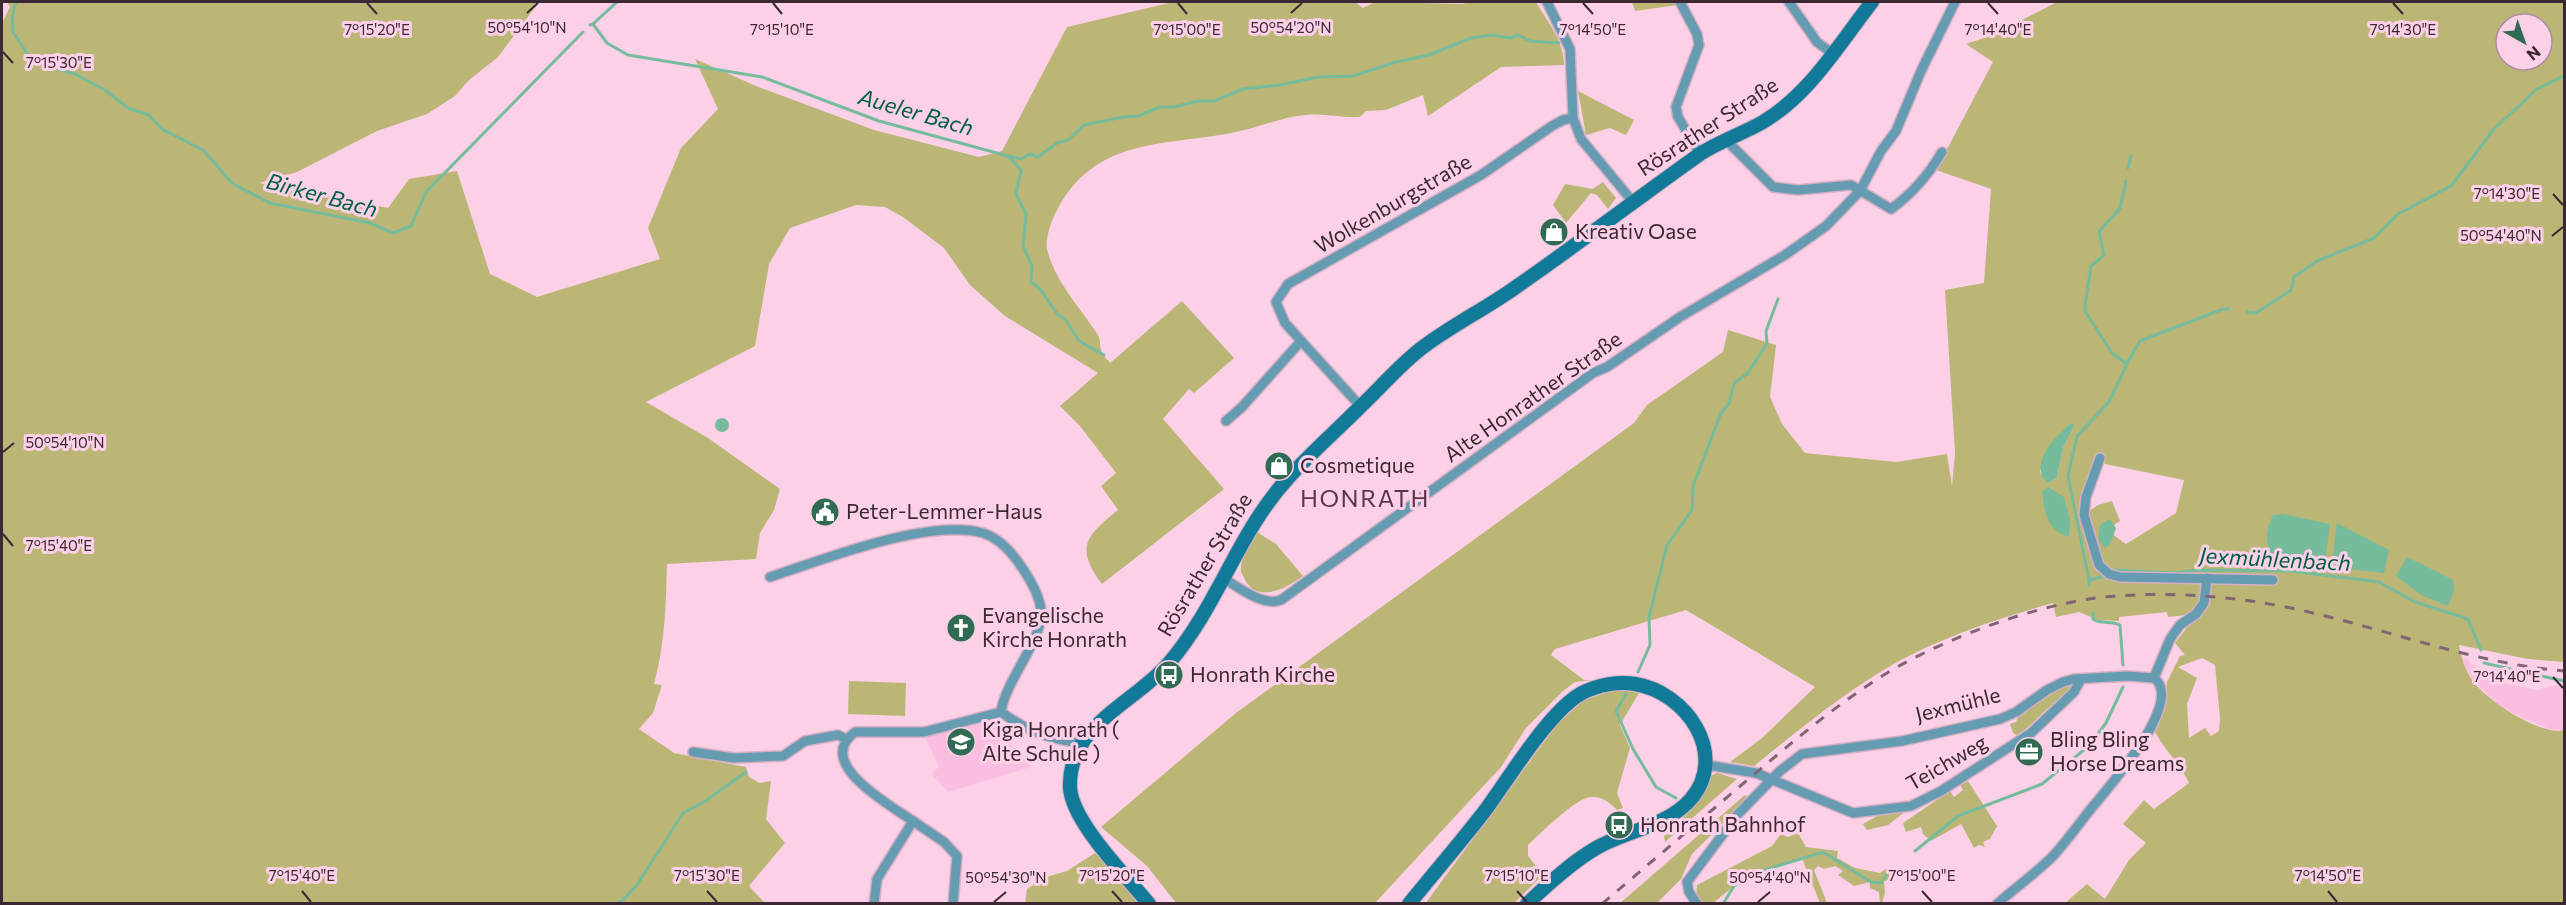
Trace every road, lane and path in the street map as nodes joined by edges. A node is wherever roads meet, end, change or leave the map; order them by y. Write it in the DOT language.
graph roads {
  1 [pos="1546,2"];
  2 [pos="1680,2"];
  3 [pos="1789,2"];
  4 [pos="1872,2"];
  5 [pos="1955,2"];
  6 [pos="1833,54"];
  7 [pos="1573,118"];
  8 [pos="1725,139"];
  9 [pos="1942,152"];
  10 [pos="1700,154"];
  11 [pos="1860,191"];
  12 [pos="1633,202"];
  13 [pos="1301,341"];
  14 [pos="1360,407"];
  15 [pos="1226,421"];
  16 [pos="2100,459"];
  17 [pos="770,577"];
  18 [pos="1223,578"];
  19 [pos="2207,578"];
  20 [pos="2273,580"];
  21 [pos="2154,678"];
  22 [pos="2081,679"];
  23 [pos="1001,712"];
  24 [pos="846,739"];
  25 [pos="1083,743"];
  26 [pos="693,752"];
  27 [pos="1707,765"];
  28 [pos="1774,779"];
  29 [pos="913,821"];
  30 [pos="874,903"];
  31 [pos="953,903"];
  32 [pos="1149,903"];
  33 [pos="1409,903"];
  34 [pos="1527,903"];
  35 [pos="1697,903"];
  36 [pos="1997,903"];
  1 -- 7 [label="street"];
  2 -- 10 [label="street"];
  3 -- 6 [label="street"];
  4 -- 6 [label="street, Rösrather Straße"];
  5 -- 11 [label="street, Alte Honrather Straße"];
  6 -- 8 [label="street, Rösrather Straße"];
  7 -- 12 [label="street"];
  7 -- 13 [label="street, Wolkenburgstraße"];
  8 -- 10 [label="street, Rösrather Straße"];
  8 -- 11 [label="street"];
  9 -- 11 [label="street"];
  10 -- 12 [label="street, Rösrather Straße"];
  11 -- 18 [label="street, Alte Honrather Straße"];
  12 -- 14 [label="street, Rösrather Straße"];
  13 -- 14 [label="street, Wolkenburgstraße"];
  13 -- 15 [label="street"];
  14 -- 18 [label="street, Rösrather Straße"];
  16 -- 19 [label="street"];
  17 -- 23 [label="street"];
  18 -- 25 [label="street, Rösrather Straße"];
  19 -- 20 [label="street"];
  19 -- 21 [label="street"];
  21 -- 22 [label="street, Jexmühle"];
  21 -- 36 [label="street"];
  22 -- 28 [label="street, Jexmühle"];
  22 -- 28 [label="street, Teichweg"];
  23 -- 24 [label="street"];
  23 -- 25 [label="street"];
  24 -- 26 [label="street"];
  24 -- 29 [label="street"];
  25 -- 32 [label="street, Rösrather Straße"];
  27 -- 28 [label="street"];
  27 -- 33 [label="street"];
  27 -- 34 [label="street"];
  28 -- 35 [label="street, Jexmühle"];
  29 -- 30 [label="street"];
  29 -- 31 [label="street"];
}
